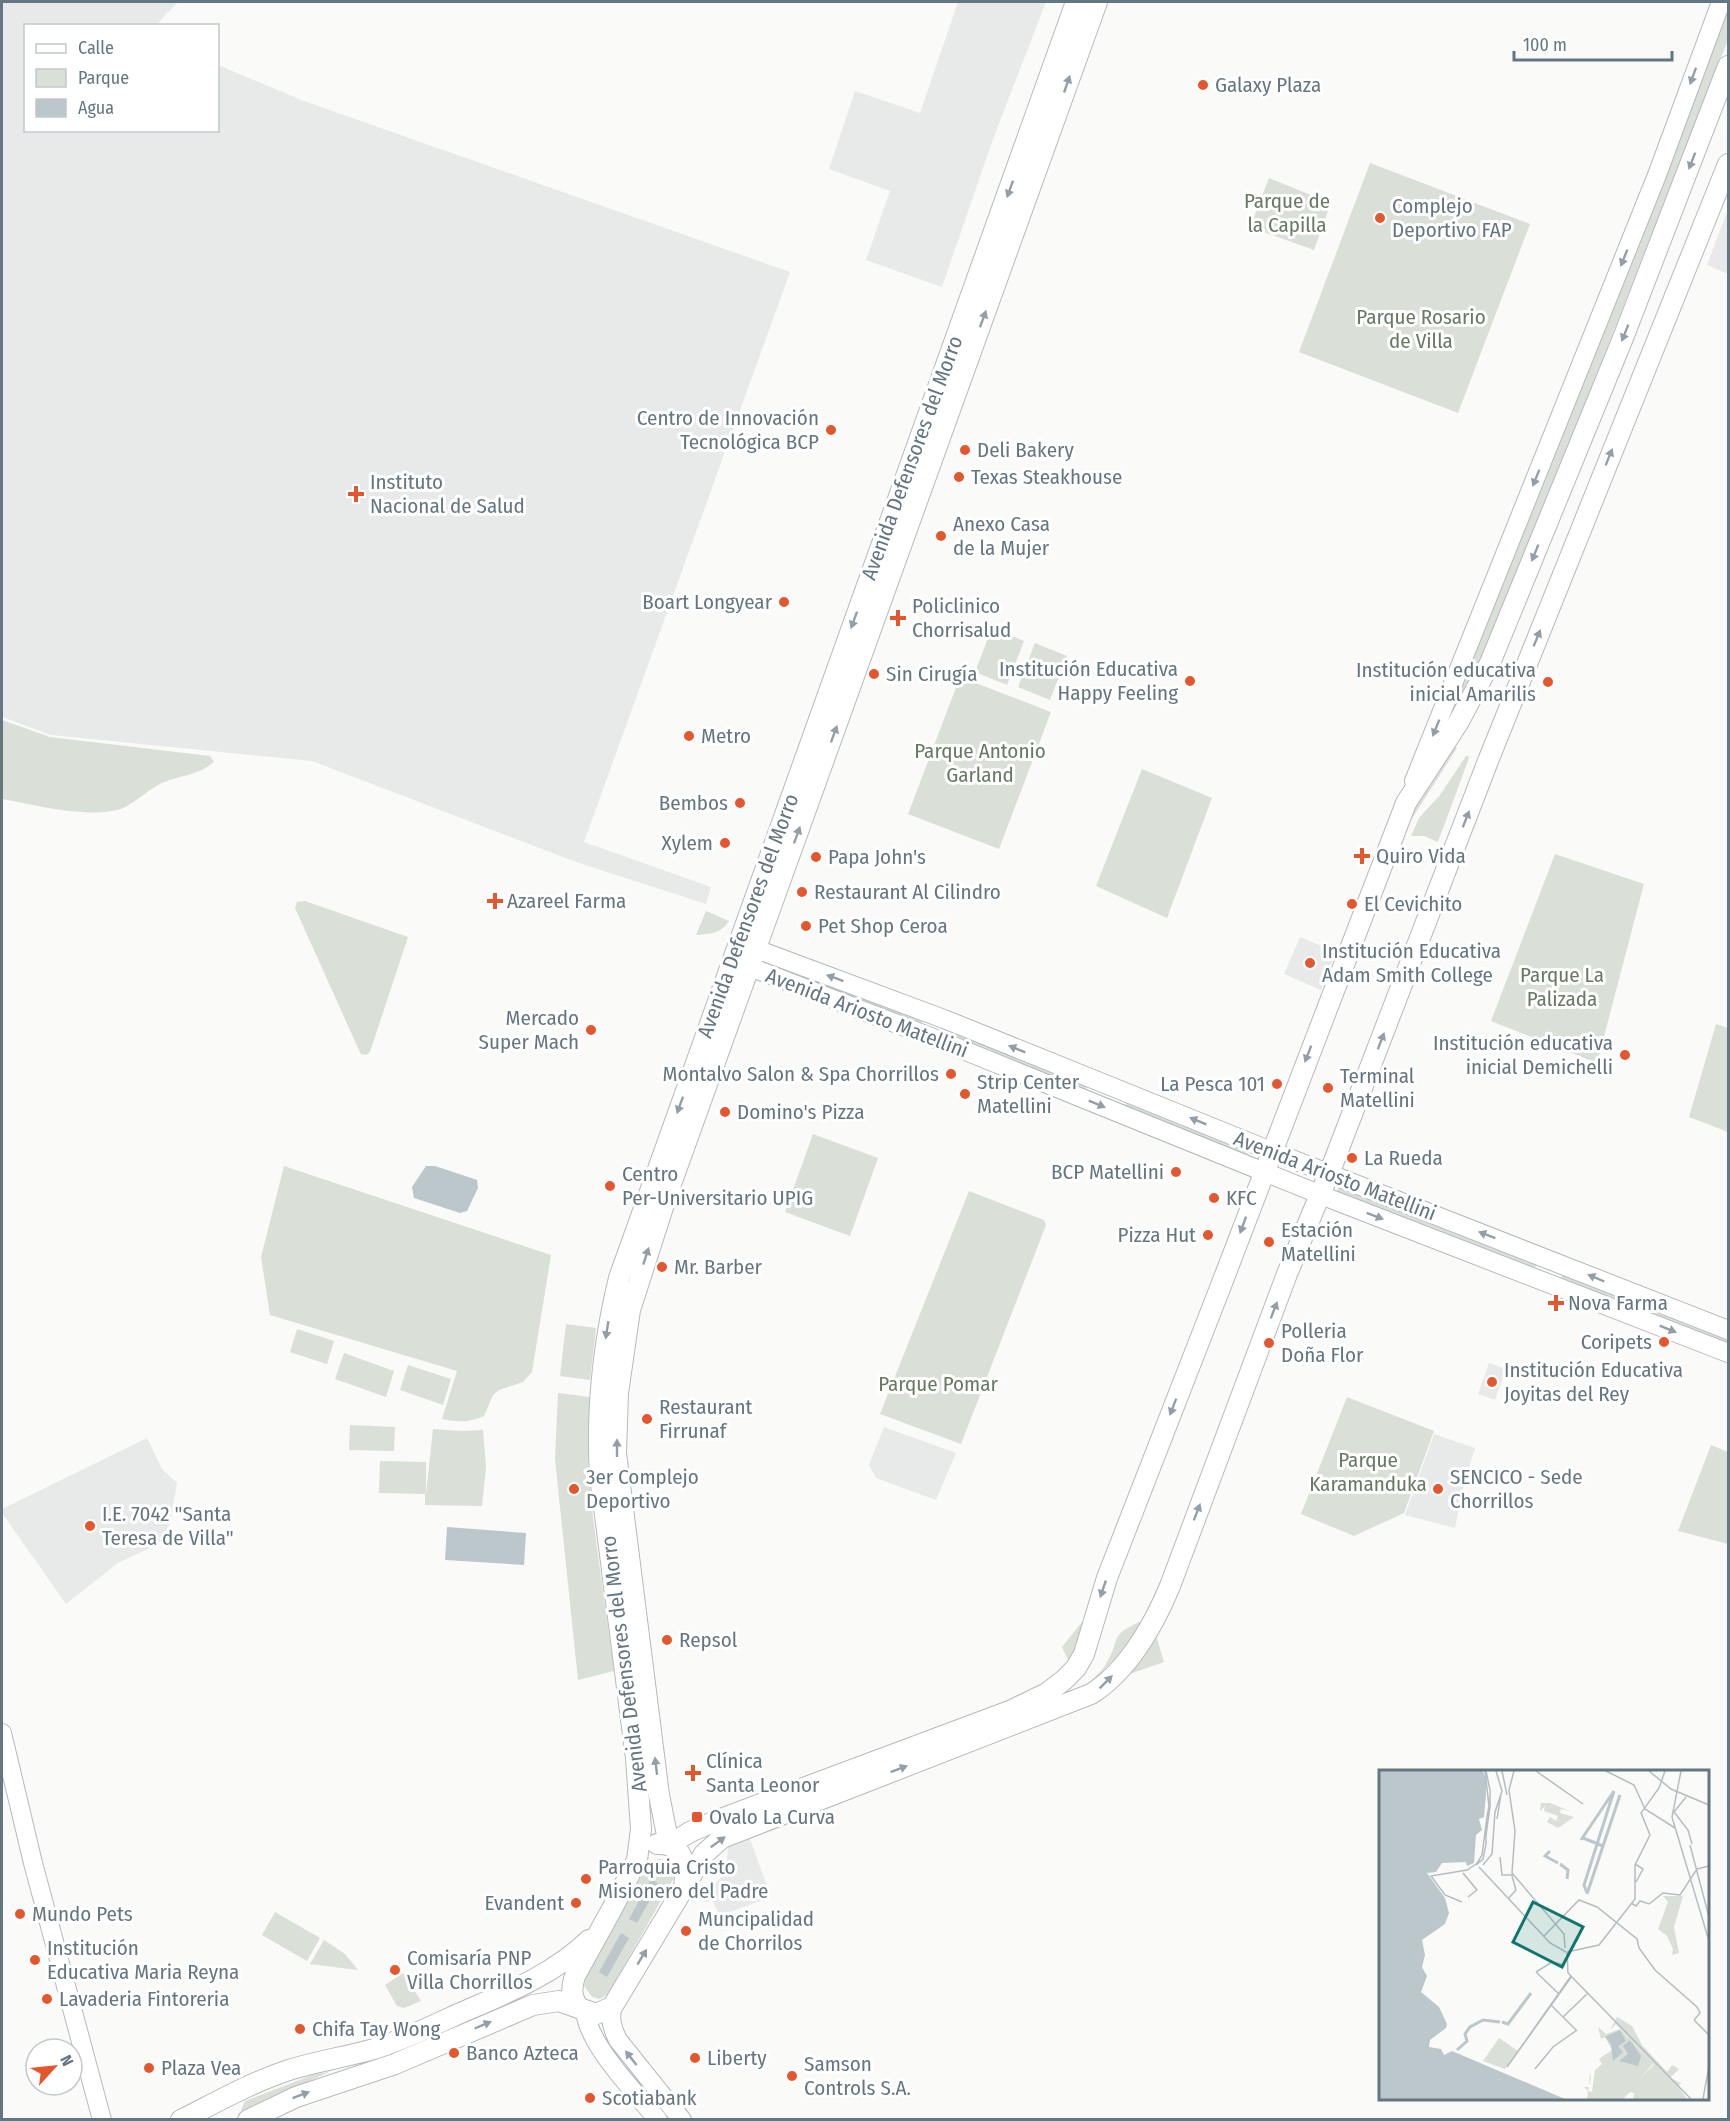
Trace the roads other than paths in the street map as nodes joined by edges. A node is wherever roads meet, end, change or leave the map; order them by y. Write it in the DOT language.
graph roads {
  1 [pos="1076,2"];
  2 [pos="1097,2"];
  3 [pos="1721,2"];
  4 [pos="1728,66"];
  5 [pos="1039,137"];
  6 [pos="1728,164"];
  7 [pos="1406,803"];
  8 [pos="735,951"];
  9 [pos="753,958"];
  10 [pos="1272,1151"];
  11 [pos="1264,1171"];
  12 [pos="1329,1174"];
  13 [pos="1321,1195"];
  14 [pos="1728,1330"];
  15 [pos="1728,1353"];
  16 [pos="2,1732"];
  17 [pos="660,1800"];
  18 [pos="701,1827"];
  19 [pos="669,1845"];
  20 [pos="637,1860"];
  21 [pos="683,1888"];
  22 [pos="599,1930"];
  23 [pos="612,2007"];
  24 [pos="582,2009"];
  25 [pos="229,2096"];
  26 [pos="102,2120"];
  27 [pos="181,2120"];
  28 [pos="236,2120"];
  29 [pos="248,2120"];
  30 [pos="658,2120"];
  31 [pos="681,2120"];
  1 -- 5 [label="main road, Avenida Defensores del Morro"];
  5 -- 2 [label="main road, Avenida Defensores del Morro, one-way"];
  3 -- 7 [label="main road, one-way"];
  4 -- 7 [label="main road, one-way"];
  5 -- 8 [label="main road, Avenida Defensores del Morro, one-way"];
  9 -- 5 [label="main road, Avenida Defensores del Morro, one-way"];
  12 -- 6 [label="main road, one-way"];
  7 -- 10 [label="main road, one-way"];
  8 -- 9 [label="main road, Avenida Ariosto Matellini"];
  8 -- 20 [label="main road, Avenida Defensores del Morro, one-way"];
  10 -- 9 [label="main road, Avenida Ariosto Matellini, one-way"];
  9 -- 11 [label="main road, Avenida Ariosto Matellini, one-way"];
  17 -- 9 [label="main road, Avenida Defensores del Morro, one-way"];
  10 -- 11 [label="main road"];
  10 -- 12 [label="main road, Avenida Ariosto Matellini"];
  11 -- 13 [label="main road, Avenida Ariosto Matellini"];
  11 -- 18 [label="main road, one-way"];
  12 -- 13 [label="main road"];
  14 -- 12 [label="main road, Avenida Ariosto Matellini, one-way"];
  13 -- 15 [label="main road, Avenida Ariosto Matellini, one-way"];
  21 -- 13 [label="main road, one-way"];
  16 -- 26 [label="main road"];
  17 -- 18 [label="main road"];
  17 -- 19 [label="main road, Avenida Defensores del Morro"];
  18 -- 19 [label="main road"];
  19 -- 20 [label="main road, Avenida Defensores del Morro"];
  19 -- 21 [label="main road, Avenida Defensores del Morro"];
  20 -- 22 [label="main road, Avenida Defensores del Morro"];
  23 -- 21 [label="main road, one-way"];
  22 -- 24 [label="main road, Avenida Defensores del Morro"];
  22 -- 25 [label="main road, Avenida Defensores del Morro"];
  23 -- 24 [label="main road"];
  31 -- 23 [label="main road, one-way"];
  29 -- 24 [label="main road, one-way"];
  24 -- 30 [label="main road"];
  25 -- 27 [label="main road, Avenida Defensores del Morro"];
  25 -- 28 [label="main road"];
}
